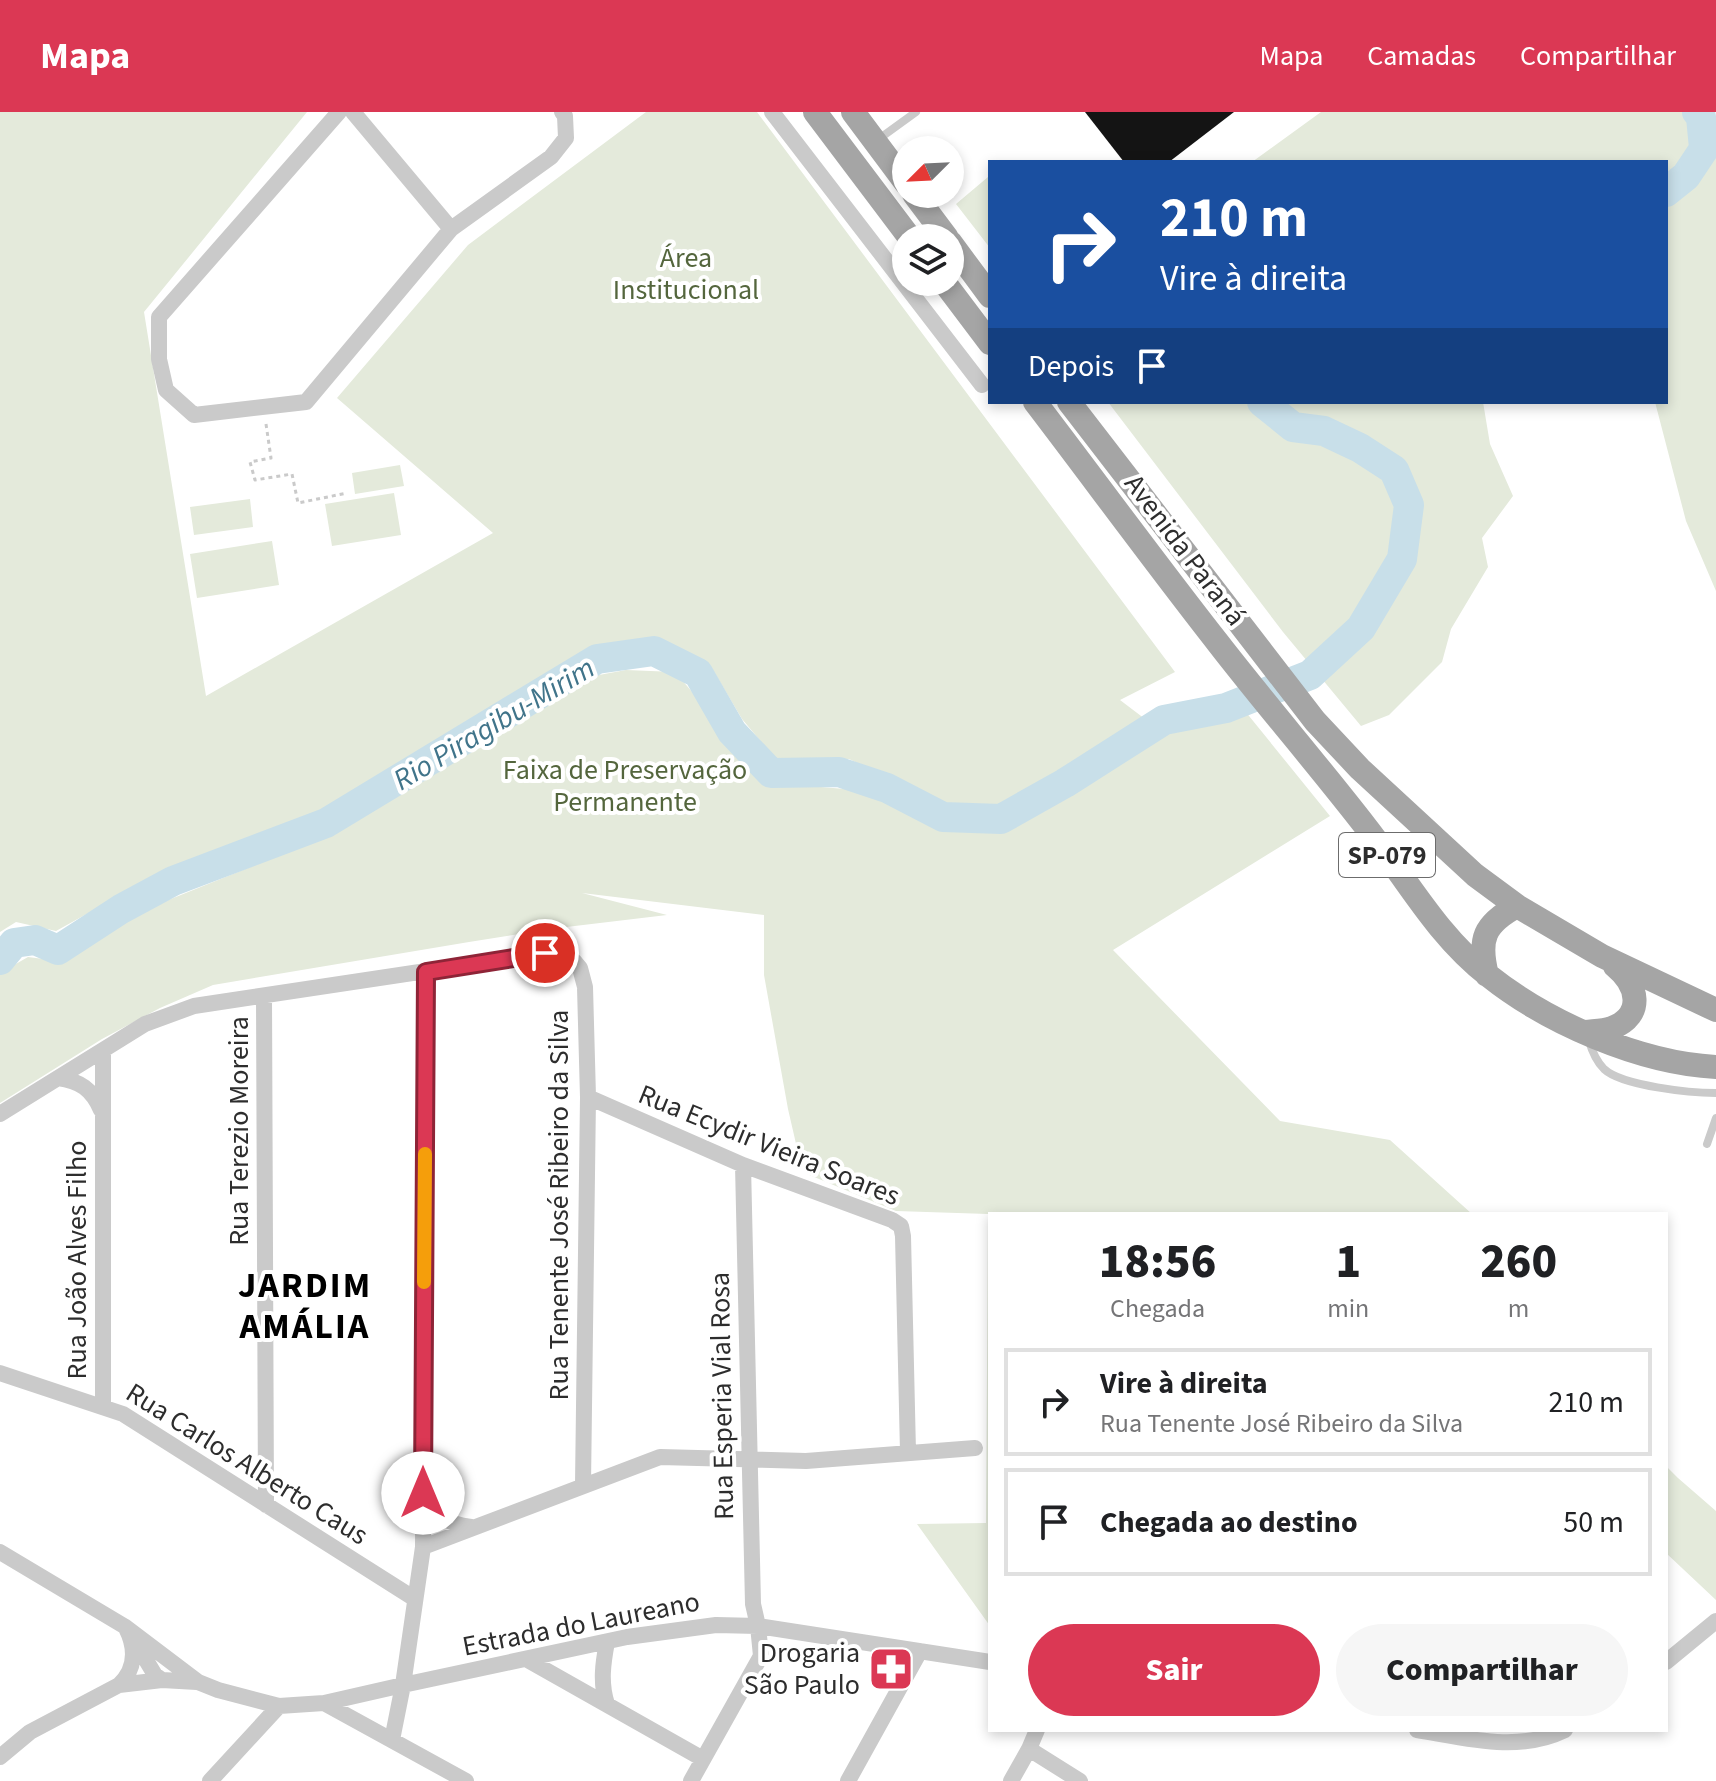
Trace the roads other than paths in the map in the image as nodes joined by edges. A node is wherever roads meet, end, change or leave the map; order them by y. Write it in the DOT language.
graph roads {
  1 [pos="339,112"];
  2 [pos="353,112"];
  3 [pos="562,112"];
  4 [pos="772,112"];
  5 [pos="815,112"];
  6 [pos="853,112"];
  7 [pos="916,112"];
  8 [pos="875,142"];
  9 [pos="892,164"];
  10 [pos="899,224"];
  11 [pos="451,229"];
  12 [pos="964,261"];
  13 [pos="988,293"];
  14 [pos="955,296"];
  15 [pos="988,340"];
  16 [pos="982,385"];
  17 [pos="1037,404"];
  18 [pos="1071,404"];
  19 [pos="1517,906"];
  20 [pos="1602,956"];
  21 [pos="426,972"];
  22 [pos="1487,975"];
  23 [pos="264,996"];
  24 [pos="1716,1010"];
  25 [pos="1586,1032"];
  26 [pos="103,1051"];
  27 [pos="1716,1067"];
  28 [pos="58,1078"];
  29 [pos="1716,1093"];
  30 [pos="588,1097"];
  31 [pos="0,1114"];
  32 [pos="103,1115"];
  33 [pos="1716,1118"];
  34 [pos="1707,1144"];
  35 [pos="743,1165"];
  36 [pos="0,1373"];
  37 [pos="103,1406"];
  38 [pos="975,1448"];
  39 [pos="908,1452"];
  40 [pos="749,1460"];
  41 [pos="583,1485"];
  42 [pos="423,1493"];
  43 [pos="266,1505"];
  44 [pos="473,1528"];
  45 [pos="423,1547"];
  46 [pos="0,1552"];
  47 [pos="415,1599"];
  48 [pos="1716,1621"];
  49 [pos="124,1626"];
  50 [pos="758,1626"];
  51 [pos="607,1642"];
  52 [pos="408,1647"];
  53 [pos="920,1651"];
  54 [pos="526,1659"];
  55 [pos="1668,1660"];
  56 [pos="988,1662"];
  57 [pos="435,1678"];
  58 [pos="162,1680"];
  59 [pos="198,1682"];
  60 [pos="119,1685"];
  61 [pos="403,1685"];
  62 [pos="233,1695"];
  63 [pos="324,1703"];
  64 [pos="607,1704"];
  65 [pos="279,1706"];
  66 [pos="1036,1732"];
  67 [pos="1430,1732"];
  68 [pos="1560,1732"];
  69 [pos="250,1737"];
  70 [pos="392,1740"];
  71 [pos="1029,1749"];
  72 [pos="0,1757"];
  73 [pos="703,1759"];
  74 [pos="210,1781"];
  75 [pos="466,1781"];
  76 [pos="691,1781"];
  77 [pos="848,1781"];
  78 [pos="1011,1781"];
  79 [pos="1080,1781"];
  1 -- 11 [label="street"];
  2 -- 11 [label="street"];
  3 -- 11 [label="street"];
  4 -- 16 [label="street"];
  5 -- 10 [label="main road"];
  6 -- 8 [label="main road"];
  7 -- 8 [label="lane"];
  8 -- 9 [label="main road"];
  12 -- 13 [label="main road"];
  14 -- 15 [label="main road"];
  17 -- 22 [label="main road, Avenida Paraná / SP-079"];
  18 -- 19 [label="main road, Avenida Paraná / SP-079"];
  19 -- 20 [label="main road, SP-079"];
  19 -- 22 [label="main road"];
  20 -- 24 [label="main road, SP-079"];
  20 -- 25 [label="main road"];
  21 -- 23 [label="street, Rua Tenente José Ribeiro da Silva"];
  21 -- 30 [label="street, Rua Tenente José Ribeiro da Silva"];
  21 -- 42 [label="street"];
  22 -- 25 [label="main road, SP-079"];
  23 -- 26 [label="street, Rua Tenente José Ribeiro da Silva"];
  23 -- 43 [label="street, Rua Terezio Moreira"];
  25 -- 27 [label="main road, SP-079"];
  25 -- 29 [label="lane"];
  26 -- 28 [label="street, Rua Tenente José Ribeiro da Silva"];
  26 -- 32 [label="street, Rua João Alves Filho"];
  28 -- 31 [label="street, Rua Tenente José Ribeiro da Silva"];
  28 -- 32 [label="street, Rua João Alves Filho"];
  30 -- 35 [label="street, Rua Ecydir Vieira Soares"];
  30 -- 41 [label="street, Rua Tenente José Ribeiro da Silva"];
  32 -- 37 [label="street, Rua João Alves Filho"];
  33 -- 34 [label="lane"];
  35 -- 39 [label="street, Rua Ecydir Vieira Soares"];
  35 -- 40 [label="street, Rua Esperia Vial Rosa"];
  36 -- 37 [label="street, Rua Carlos Alberto Caus"];
  37 -- 43 [label="street, Rua Carlos Alberto Caus"];
  38 -- 39 [label="street"];
  39 -- 40 [label="street"];
  40 -- 41 [label="street"];
  40 -- 50 [label="street, Rua Esperia Vial Rosa"];
  41 -- 44 [label="street"];
  42 -- 44 [label="street"];
  42 -- 45 [label="street"];
  43 -- 47 [label="street, Rua Carlos Alberto Caus"];
  44 -- 45 [label="street"];
  45 -- 47 [label="street"];
  46 -- 49 [label="street"];
  47 -- 52 [label="street"];
  48 -- 55 [label="street"];
  49 -- 58 [label="street"];
  49 -- 59 [label="street"];
  49 -- 60 [label="street"];
  50 -- 51 [label="street, Estrada do Laureano"];
  50 -- 53 [label="street, Estrada do Laureano"];
  50 -- 73 [label="street, Rua Esperia Vial Rosa"];
  51 -- 54 [label="street, Estrada do Laureano"];
  51 -- 64 [label="street"];
  52 -- 57 [label="street"];
  52 -- 61 [label="street"];
  53 -- 56 [label="street, Estrada do Laureano"];
  53 -- 77 [label="street"];
  54 -- 57 [label="street, Estrada do Laureano"];
  54 -- 64 [label="street"];
  57 -- 61 [label="street, Estrada do Laureano"];
  58 -- 59 [label="street"];
  58 -- 60 [label="street"];
  59 -- 62 [label="street, Estrada do Laureano"];
  60 -- 72 [label="street"];
  61 -- 63 [label="street, Estrada do Laureano"];
  61 -- 70 [label="street"];
  62 -- 65 [label="street, Estrada do Laureano"];
  62 -- 69 [label="street"];
  63 -- 65 [label="street, Estrada do Laureano"];
  63 -- 70 [label="street"];
  64 -- 73 [label="street"];
  65 -- 69 [label="street"];
  66 -- 71 [label="street"];
  67 -- 68 [label="street"];
  69 -- 74 [label="street"];
  70 -- 75 [label="street"];
  71 -- 78 [label="street"];
  71 -- 79 [label="street"];
  73 -- 76 [label="street, Rua Esperia Vial Rosa"];
}
